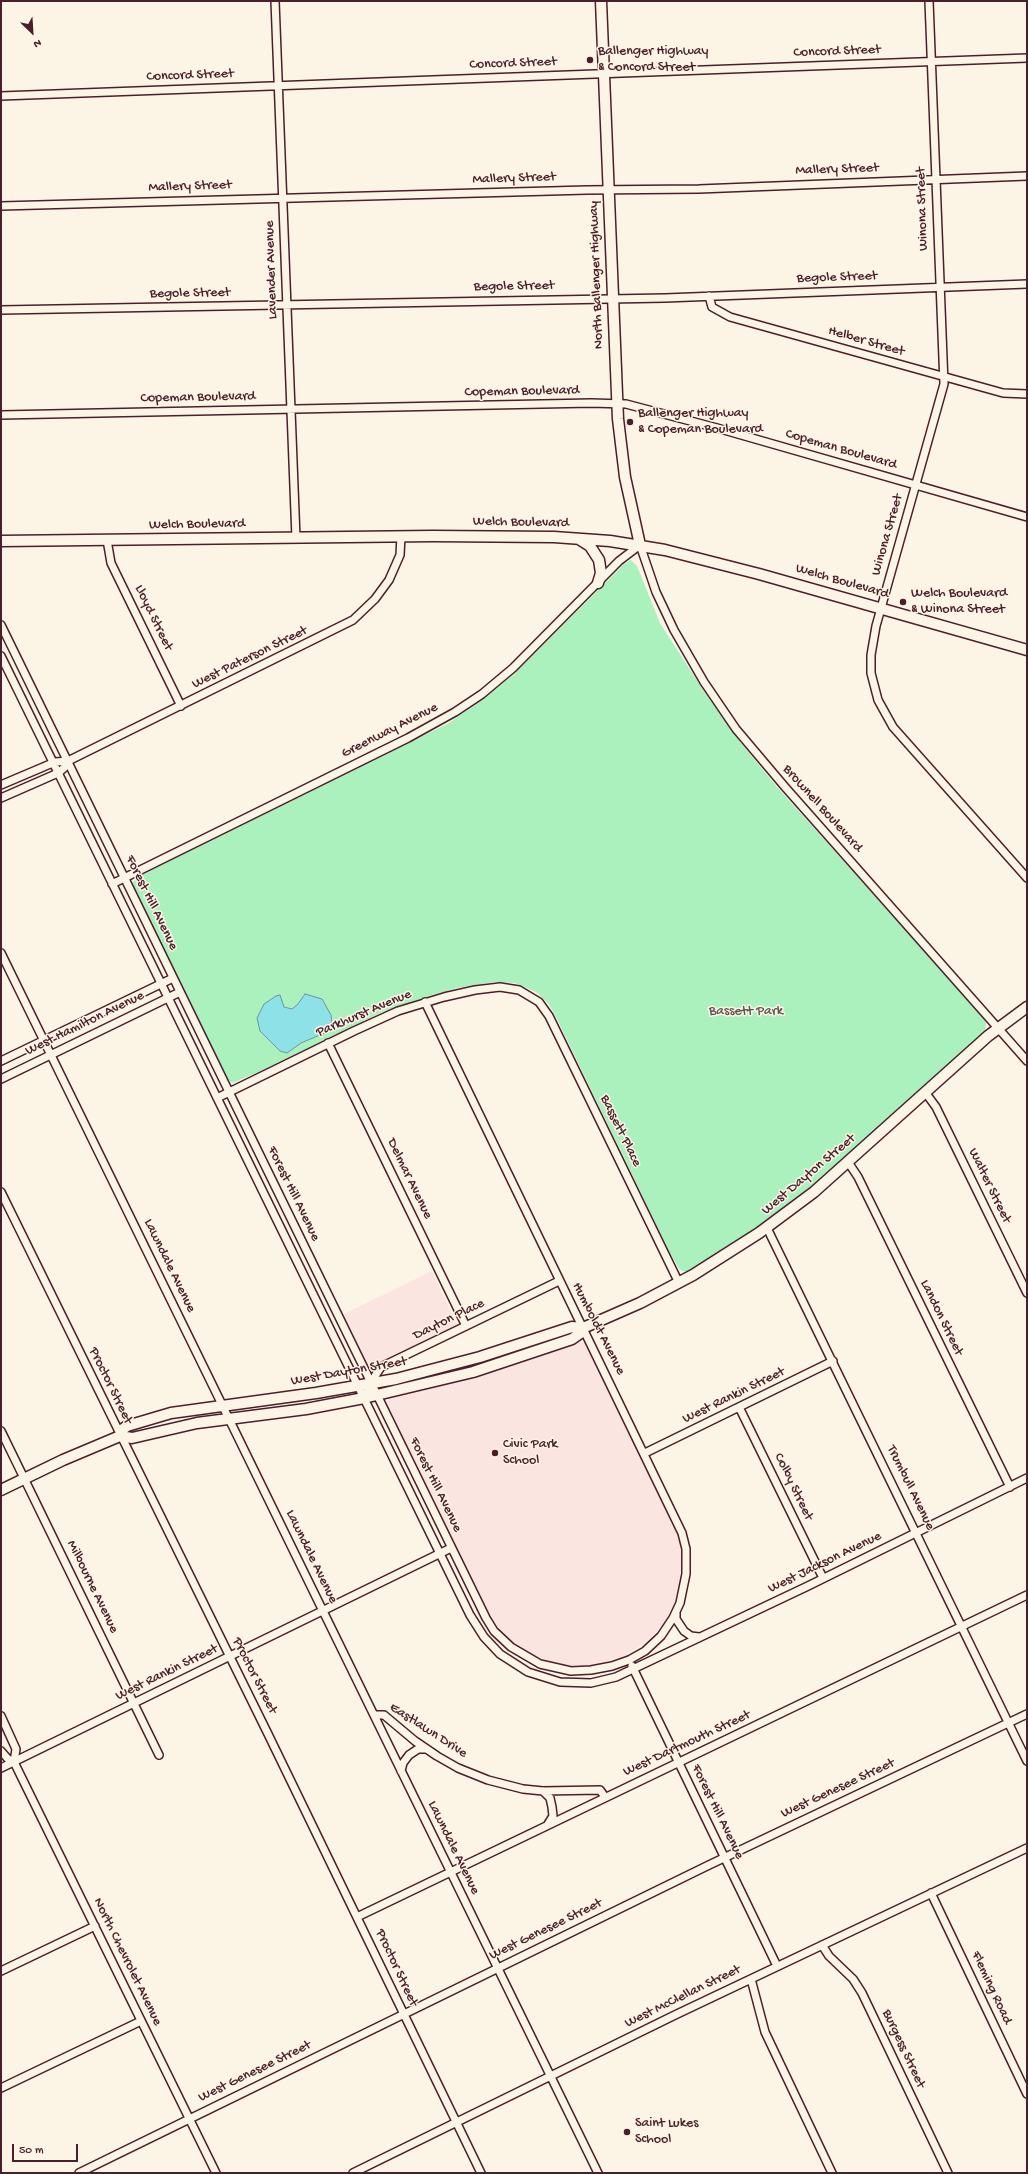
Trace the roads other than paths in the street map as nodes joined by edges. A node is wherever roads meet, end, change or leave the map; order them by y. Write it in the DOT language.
graph roads {
  1 [pos="275,1"];
  2 [pos="601,1"];
  3 [pos="929,1"];
  4 [pos="1027,58"];
  5 [pos="931,62"];
  6 [pos="604,73"];
  7 [pos="279,86"];
  8 [pos="1,96"];
  9 [pos="1027,176"];
  10 [pos="935,179"];
  11 [pos="608,190"];
  12 [pos="283,198"];
  13 [pos="1,206"];
  14 [pos="1027,284"];
  15 [pos="939,288"];
  16 [pos="709,296"];
  17 [pos="612,298"];
  18 [pos="287,304"];
  19 [pos="1,310"];
  20 [pos="944,377"];
  21 [pos="1027,394"];
  22 [pos="617,403"];
  23 [pos="290,409"];
  24 [pos="1,415"];
  25 [pos="916,486"];
  26 [pos="1027,517"];
  27 [pos="401,536"];
  28 [pos="296,538"];
  29 [pos="577,538"];
  30 [pos="106,540"];
  31 [pos="1,541"];
  32 [pos="640,546"];
  33 [pos="598,583"];
  34 [pos="881,608"];
  35 [pos="1,625"];
  36 [pos="1027,650"];
  37 [pos="1,656"];
  38 [pos="181,706"];
  39 [pos="53,762"];
  40 [pos="68,762"];
  41 [pos="58,773"];
  42 [pos="1,785"];
  43 [pos="1,798"];
  44 [pos="124,878"];
  45 [pos="1027,878"];
  46 [pos="112,884"];
  47 [pos="1,953"];
  48 [pos="173,978"];
  49 [pos="161,983"];
  50 [pos="180,992"];
  51 [pos="530,995"];
  52 [pos="168,998"];
  53 [pos="426,1002"];
  54 [pos="1027,1007"];
  55 [pos="999,1027"];
  56 [pos="44,1041"];
  57 [pos="328,1044"];
  58 [pos="51,1055"];
  59 [pos="1,1061"];
  60 [pos="1027,1061"];
  61 [pos="1,1079"];
  62 [pos="229,1092"];
  63 [pos="925,1092"];
  64 [pos="217,1098"];
  65 [pos="848,1162"];
  66 [pos="1,1192"];
  67 [pos="767,1228"];
  68 [pos="299,1235"];
  69 [pos="287,1241"];
  70 [pos="559,1281"];
  71 [pos="679,1283"];
  72 [pos="1027,1293"];
  73 [pos="466,1326"];
  74 [pos="344,1327"];
  75 [pos="584,1328"];
  76 [pos="332,1333"];
  77 [pos="485,1356"];
  78 [pos="833,1361"];
  79 [pos="489,1367"];
  80 [pos="372,1383"];
  81 [pos="358,1386"];
  82 [pos="377,1395"];
  83 [pos="364,1398"];
  84 [pos="222,1405"];
  85 [pos="739,1407"];
  86 [pos="229,1418"];
  87 [pos="1,1431"];
  88 [pos="120,1436"];
  89 [pos="645,1453"];
  90 [pos="1027,1478"];
  91 [pos="25,1479"];
  92 [pos="1010,1487"];
  93 [pos="1,1490"];
  94 [pos="426,1496"];
  95 [pos="414,1501"];
  96 [pos="917,1532"];
  97 [pos="451,1548"];
  98 [pos="440,1553"];
  99 [pos="823,1578"];
  100 [pos="1027,1595"];
  101 [pos="322,1611"];
  102 [pos="676,1613"];
  103 [pos="963,1626"];
  104 [pos="701,1636"];
  105 [pos="229,1656"];
  106 [pos="629,1660"];
  107 [pos="633,1669"];
  108 [pos="134,1703"];
  109 [pos="1027,1714"];
  110 [pos="374,1715"];
  111 [pos="1,1716"];
  112 [pos="1009,1723"];
  113 [pos="426,1749"];
  114 [pos="1,1751"];
  115 [pos="159,1755"];
  116 [pos="1027,1761"];
  117 [pos="14,1762"];
  118 [pos="679,1762"];
  119 [pos="1,1768"];
  120 [pos="401,1771"];
  121 [pos="543,1791"];
  122 [pos="606,1797"];
  123 [pos="547,1825"];
  124 [pos="1027,1848"];
  125 [pos="725,1858"];
  126 [pos="450,1872"];
  127 [pos="932,1893"];
  128 [pos="357,1917"];
  129 [pos="95,1926"];
  130 [pos="822,1945"];
  131 [pos="777,1966"];
  132 [pos="497,1968"];
  133 [pos="1,1971"];
  134 [pos="751,1979"];
  135 [pos="403,2014"];
  136 [pos="141,2021"];
  137 [pos="550,2076"];
  138 [pos="1,2088"];
  139 [pos="1027,2094"];
  140 [pos="189,2119"];
  141 [pos="456,2122"];
  142 [pos="79,2173"];
  143 [pos="216,2173"];
  144 [pos="354,2173"];
  145 [pos="481,2173"];
  146 [pos="598,2173"];
  147 [pos="832,2173"];
  148 [pos="948,2173"];
  1 -- 7 [label="street, Lavender Avenue"];
  2 -- 6 [label="street, North Ballenger Highway"];
  3 -- 5 [label="street, Winona Street"];
  4 -- 5 [label="street, Concord Street"];
  5 -- 6 [label="street, Concord Street"];
  5 -- 10 [label="street, Winona Street"];
  6 -- 7 [label="street, Concord Street"];
  6 -- 11 [label="street, North Ballenger Highway"];
  7 -- 8 [label="street, Concord Street"];
  7 -- 12 [label="street, Lavender Avenue"];
  9 -- 10 [label="street, Mallery Street"];
  10 -- 11 [label="street, Mallery Street"];
  10 -- 15 [label="street, Winona Street"];
  11 -- 12 [label="street, Mallery Street"];
  11 -- 17 [label="street, North Ballenger Highway"];
  12 -- 13 [label="street, Mallery Street"];
  12 -- 18 [label="street, Lavender Avenue"];
  14 -- 15 [label="street, Begole Street"];
  15 -- 16 [label="street, Begole Street"];
  15 -- 20 [label="street, Winona Street"];
  16 -- 17 [label="street, Begole Street"];
  16 -- 20 [label="street, Helber Street"];
  17 -- 18 [label="street, Begole Street"];
  17 -- 22 [label="street, North Ballenger Highway"];
  18 -- 19 [label="street, Begole Street"];
  18 -- 23 [label="street, Lavender Avenue"];
  20 -- 21 [label="street, Helber Street"];
  20 -- 25 [label="street, Winona Street"];
  22 -- 23 [label="street, Copeman Boulevard"];
  22 -- 25 [label="street, Copeman Boulevard"];
  22 -- 32 [label="street, North Ballenger Highway"];
  23 -- 24 [label="street, Copeman Boulevard"];
  23 -- 28 [label="street, Lavender Avenue"];
  25 -- 26 [label="street, Copeman Boulevard"];
  25 -- 34 [label="street, Winona Street"];
  27 -- 28 [label="street, Welch Boulevard"];
  27 -- 29 [label="street, Welch Boulevard"];
  27 -- 38 [label="street, West Paterson Street"];
  28 -- 30 [label="street, Welch Boulevard"];
  29 -- 32 [label="street, Welch Boulevard"];
  29 -- 33 [label="street"];
  30 -- 31 [label="street, Welch Boulevard"];
  30 -- 38 [label="street, Lloyd Street"];
  32 -- 33 [label="street, Greenway Avenue"];
  32 -- 34 [label="street, Welch Boulevard"];
  32 -- 55 [label="street, Brownell Boulevard"];
  33 -- 44 [label="street, Greenway Avenue"];
  34 -- 36 [label="street, Welch Boulevard"];
  34 -- 45 [label="street, Winona Street"];
  35 -- 40 [label="street, Forest Hill Avenue"];
  37 -- 39 [label="street, Forest Hill Avenue"];
  38 -- 40 [label="street, West Paterson Street"];
  39 -- 40 [label="street, West Paterson Street"];
  39 -- 41 [label="street, Forest Hill Avenue"];
  39 -- 42 [label="street, West Paterson Street"];
  40 -- 41 [label="street, West Paterson Street"];
  40 -- 44 [label="street, Forest Hill Avenue"];
  41 -- 43 [label="street, West Paterson Street"];
  41 -- 46 [label="street, Forest Hill Avenue"];
  44 -- 46 [label="street, Greenway Avenue"];
  44 -- 48 [label="street, Forest Hill Avenue"];
  46 -- 49 [label="street, Forest Hill Avenue"];
  47 -- 56 [label="street, Lawndale Avenue"];
  48 -- 49 [label="street, West Hamilton Avenue"];
  48 -- 50 [label="street, Forest Hill Avenue"];
  49 -- 52 [label="street, Forest Hill Avenue"];
  49 -- 56 [label="street, West Hamilton Avenue"];
  50 -- 52 [label="street, West Hamilton Avenue"];
  50 -- 62 [label="street, Forest Hill Avenue"];
  51 -- 53 [label="street, Parkhurst Avenue"];
  51 -- 71 [label="street, Bassett Place"];
  52 -- 58 [label="street, West Hamilton Avenue"];
  52 -- 64 [label="street, Forest Hill Avenue"];
  53 -- 57 [label="street, Parkhurst Avenue"];
  53 -- 70 [label="street, Humboldt Avenue"];
  54 -- 55 [label="street, West Dayton Street"];
  55 -- 60 [label="street, Brownell Boulevard"];
  55 -- 63 [label="street, West Dayton Street"];
  56 -- 58 [label="street, Lawndale Avenue"];
  56 -- 59 [label="street, West Hamilton Avenue"];
  57 -- 62 [label="street, Parkhurst Avenue"];
  57 -- 73 [label="street, Delmar Avenue"];
  58 -- 61 [label="street, West Hamilton Avenue"];
  58 -- 84 [label="street, Lawndale Avenue"];
  62 -- 64 [label="street, Parkhurst Avenue"];
  62 -- 68 [label="street, Forest Hill Avenue"];
  63 -- 65 [label="street, West Dayton Street"];
  63 -- 72 [label="street, Walter Street"];
  64 -- 69 [label="street, Forest Hill Avenue"];
  65 -- 67 [label="street, West Dayton Street"];
  65 -- 92 [label="street, Landon Street"];
  66 -- 88 [label="street, Proctor Street"];
  67 -- 71 [label="street, West Dayton Street"];
  67 -- 78 [label="street, Trumbull Avenue"];
  68 -- 69 [label="street"];
  68 -- 74 [label="street, Forest Hill Avenue"];
  69 -- 76 [label="street, Forest Hill Avenue"];
  70 -- 73 [label="street, Dayton Place"];
  70 -- 75 [label="street, Humboldt Avenue"];
  71 -- 75 [label="street, West Dayton Street"];
  73 -- 80 [label="street, Dayton Place"];
  74 -- 76 [label="street"];
  74 -- 80 [label="street, Forest Hill Avenue"];
  75 -- 77 [label="street, West Dayton Street"];
  75 -- 79 [label="street, West Dayton Street"];
  75 -- 89 [label="street, Humboldt Avenue"];
  76 -- 81 [label="street, Forest Hill Avenue"];
  77 -- 79 [label="street"];
  77 -- 80 [label="street, West Dayton Street"];
  78 -- 85 [label="street, West Rankin Street"];
  78 -- 96 [label="street, Trumbull Avenue"];
  79 -- 82 [label="street, West Dayton Street"];
  80 -- 81 [label="street, West Dayton Street"];
  80 -- 82 [label="street, Forest Hill Avenue"];
  80 -- 83 [label="street, Dayton Place"];
  81 -- 83 [label="street, Forest Hill Avenue"];
  81 -- 84 [label="street, West Dayton Street"];
  82 -- 83 [label="street, West Dayton Street"];
  82 -- 94 [label="street, Forest Hill Avenue"];
  83 -- 86 [label="street, West Dayton Street"];
  83 -- 95 [label="street, Forest Hill Avenue"];
  84 -- 86 [label="street, Lawndale Avenue"];
  84 -- 88 [label="street, West Dayton Street"];
  85 -- 89 [label="street, West Rankin Street"];
  85 -- 99 [label="street, Colby Street"];
  86 -- 88 [label="street, West Dayton Street"];
  86 -- 101 [label="street, Lawndale Avenue"];
  87 -- 91 [label="street, Milbourne Avenue"];
  88 -- 91 [label="street, West Dayton Street"];
  88 -- 105 [label="street, Proctor Street"];
  89 -- 102 [label="street, Humboldt Avenue"];
  90 -- 92 [label="street, West Jackson Avenue"];
  91 -- 93 [label="street, West Dayton Street"];
  91 -- 108 [label="street, Milbourne Avenue"];
  92 -- 96 [label="street, West Jackson Avenue"];
  94 -- 95 [label="street"];
  94 -- 97 [label="street, Forest Hill Avenue"];
  95 -- 98 [label="street, Forest Hill Avenue"];
  96 -- 99 [label="street, West Jackson Avenue"];
  96 -- 103 [label="street, Trumbull Avenue"];
  97 -- 98 [label="street, West Rankin Street"];
  97 -- 106 [label="street, Forest Hill Avenue"];
  98 -- 101 [label="street, West Rankin Street"];
  98 -- 107 [label="street, Forest Hill Avenue"];
  99 -- 104 [label="street, West Jackson Avenue"];
  100 -- 103 [label="street, West Dartmouth Street"];
  101 -- 105 [label="street, West Rankin Street"];
  101 -- 110 [label="street, Lawndale Avenue"];
  102 -- 104 [label="street"];
  102 -- 106 [label="street, Humboldt Avenue"];
  103 -- 112 [label="street, Trumbull Avenue"];
  103 -- 118 [label="street, West Dartmouth Street"];
  104 -- 107 [label="street, West Jackson Avenue"];
  105 -- 108 [label="street, West Rankin Street"];
  105 -- 128 [label="street, Proctor Street"];
  106 -- 107 [label="street, Forest Hill Avenue"];
  107 -- 118 [label="street, Forest Hill Avenue"];
  108 -- 115 [label="street, Milbourne Avenue"];
  108 -- 117 [label="street, West Rankin Street"];
  109 -- 112 [label="street, West Genesee Street"];
  110 -- 113 [label="street, Eastlawn Drive"];
  110 -- 120 [label="street, Lawndale Avenue"];
  111 -- 117 [label="street, North Chevrolet Avenue"];
  112 -- 116 [label="street, Trumbull Avenue"];
  112 -- 125 [label="street, West Genesee Street"];
  113 -- 120 [label="street"];
  113 -- 121 [label="street, Eastlawn Drive"];
  114 -- 117 [label="street, North Chevrolet Avenue"];
  117 -- 119 [label="street, West Rankin Street"];
  117 -- 129 [label="street, North Chevrolet Avenue"];
  118 -- 122 [label="street, West Dartmouth Street"];
  118 -- 125 [label="street, Forest Hill Avenue"];
  120 -- 126 [label="street, Lawndale Avenue"];
  121 -- 122 [label="street, Eastlawn Drive"];
  121 -- 123 [label="street"];
  122 -- 123 [label="street, West Dartmouth Street"];
  123 -- 126 [label="street, West Dartmouth Street"];
  124 -- 127 [label="street, West McClellan Street"];
  125 -- 131 [label="street, Forest Hill Avenue"];
  125 -- 132 [label="street, West Genesee Street"];
  126 -- 128 [label="street, West Dartmouth Street"];
  126 -- 132 [label="street, Lawndale Avenue"];
  127 -- 130 [label="street, West McClellan Street"];
  127 -- 139 [label="street, Fleming Road"];
  128 -- 135 [label="street, Proctor Street"];
  129 -- 133 [label="street"];
  129 -- 136 [label="street, North Chevrolet Avenue"];
  130 -- 131 [label="street, West McClellan Street"];
  130 -- 148 [label="street, Burgess Street"];
  131 -- 134 [label="street, West McClellan Street"];
  132 -- 135 [label="street, West Genesee Street"];
  132 -- 137 [label="street, Lawndale Avenue"];
  134 -- 137 [label="street, West McClellan Street"];
  134 -- 147 [label="street"];
  135 -- 140 [label="street, West Genesee Street"];
  135 -- 141 [label="street, Proctor Street"];
  136 -- 138 [label="street"];
  136 -- 140 [label="street, North Chevrolet Avenue"];
  137 -- 141 [label="street, West McClellan Street"];
  137 -- 146 [label="street, Lawndale Avenue"];
  140 -- 142 [label="street, West Genesee Street"];
  140 -- 143 [label="street, North Chevrolet Avenue"];
  141 -- 144 [label="street, West McClellan Street"];
  141 -- 145 [label="street, Proctor Street"];
}
